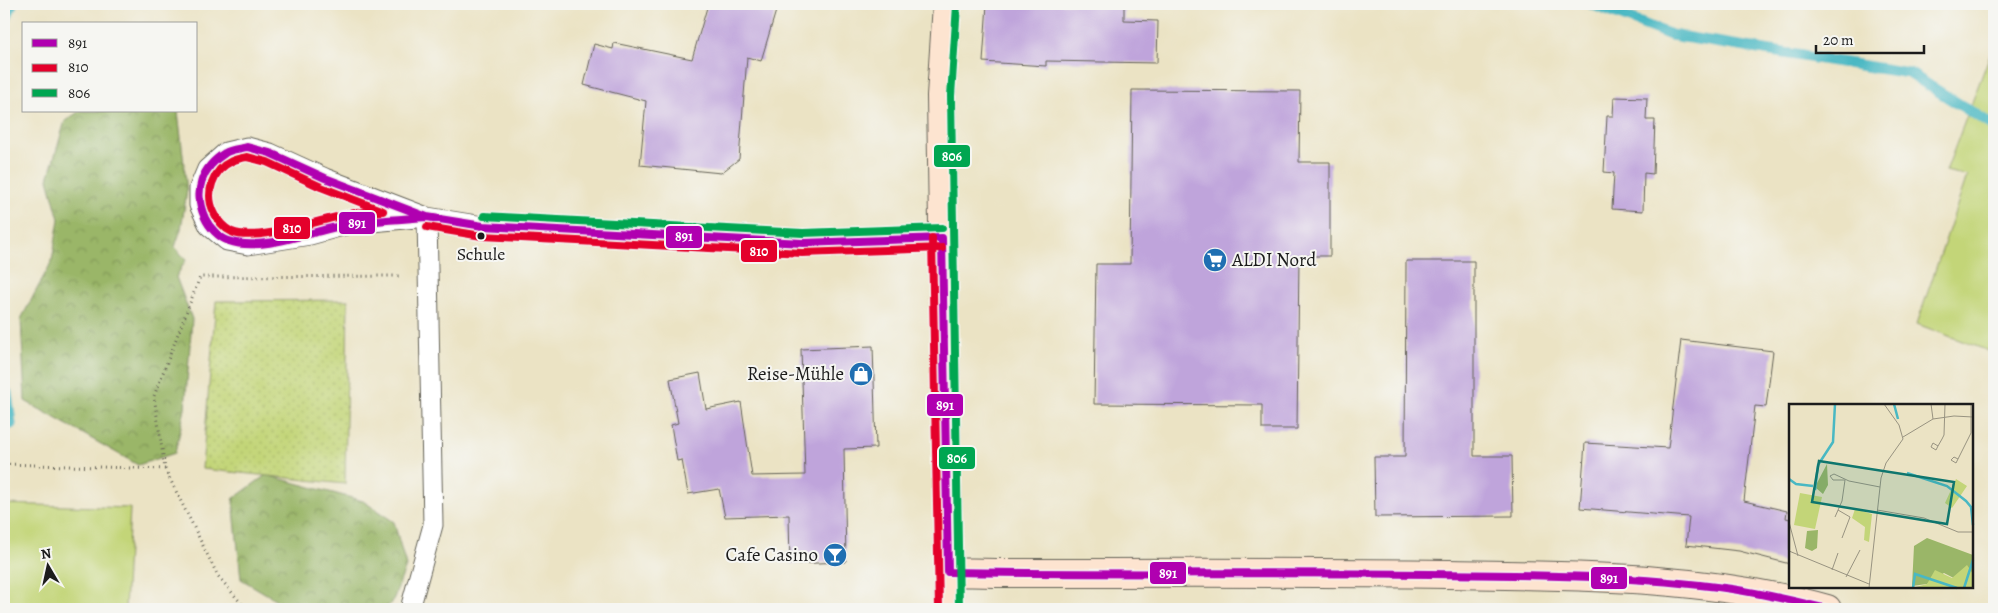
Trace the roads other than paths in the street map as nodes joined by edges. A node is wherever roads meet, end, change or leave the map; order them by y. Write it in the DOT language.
graph roads {
  1 [pos="947,4"];
  2 [pos="426,217"];
  3 [pos="942,238"];
  4 [pos="948,572"];
  5 [pos="410,609"];
  6 [pos="949,609"];
  7 [pos="1827,609"];
  1 -- 3 [label="main road"];
  2 -- 2 [label="lane"];
  2 -- 3 [label="lane"];
  2 -- 5 [label="lane"];
  3 -- 4 [label="main road"];
  4 -- 6 [label="main road"];
  4 -- 7 [label="main road"];
}
